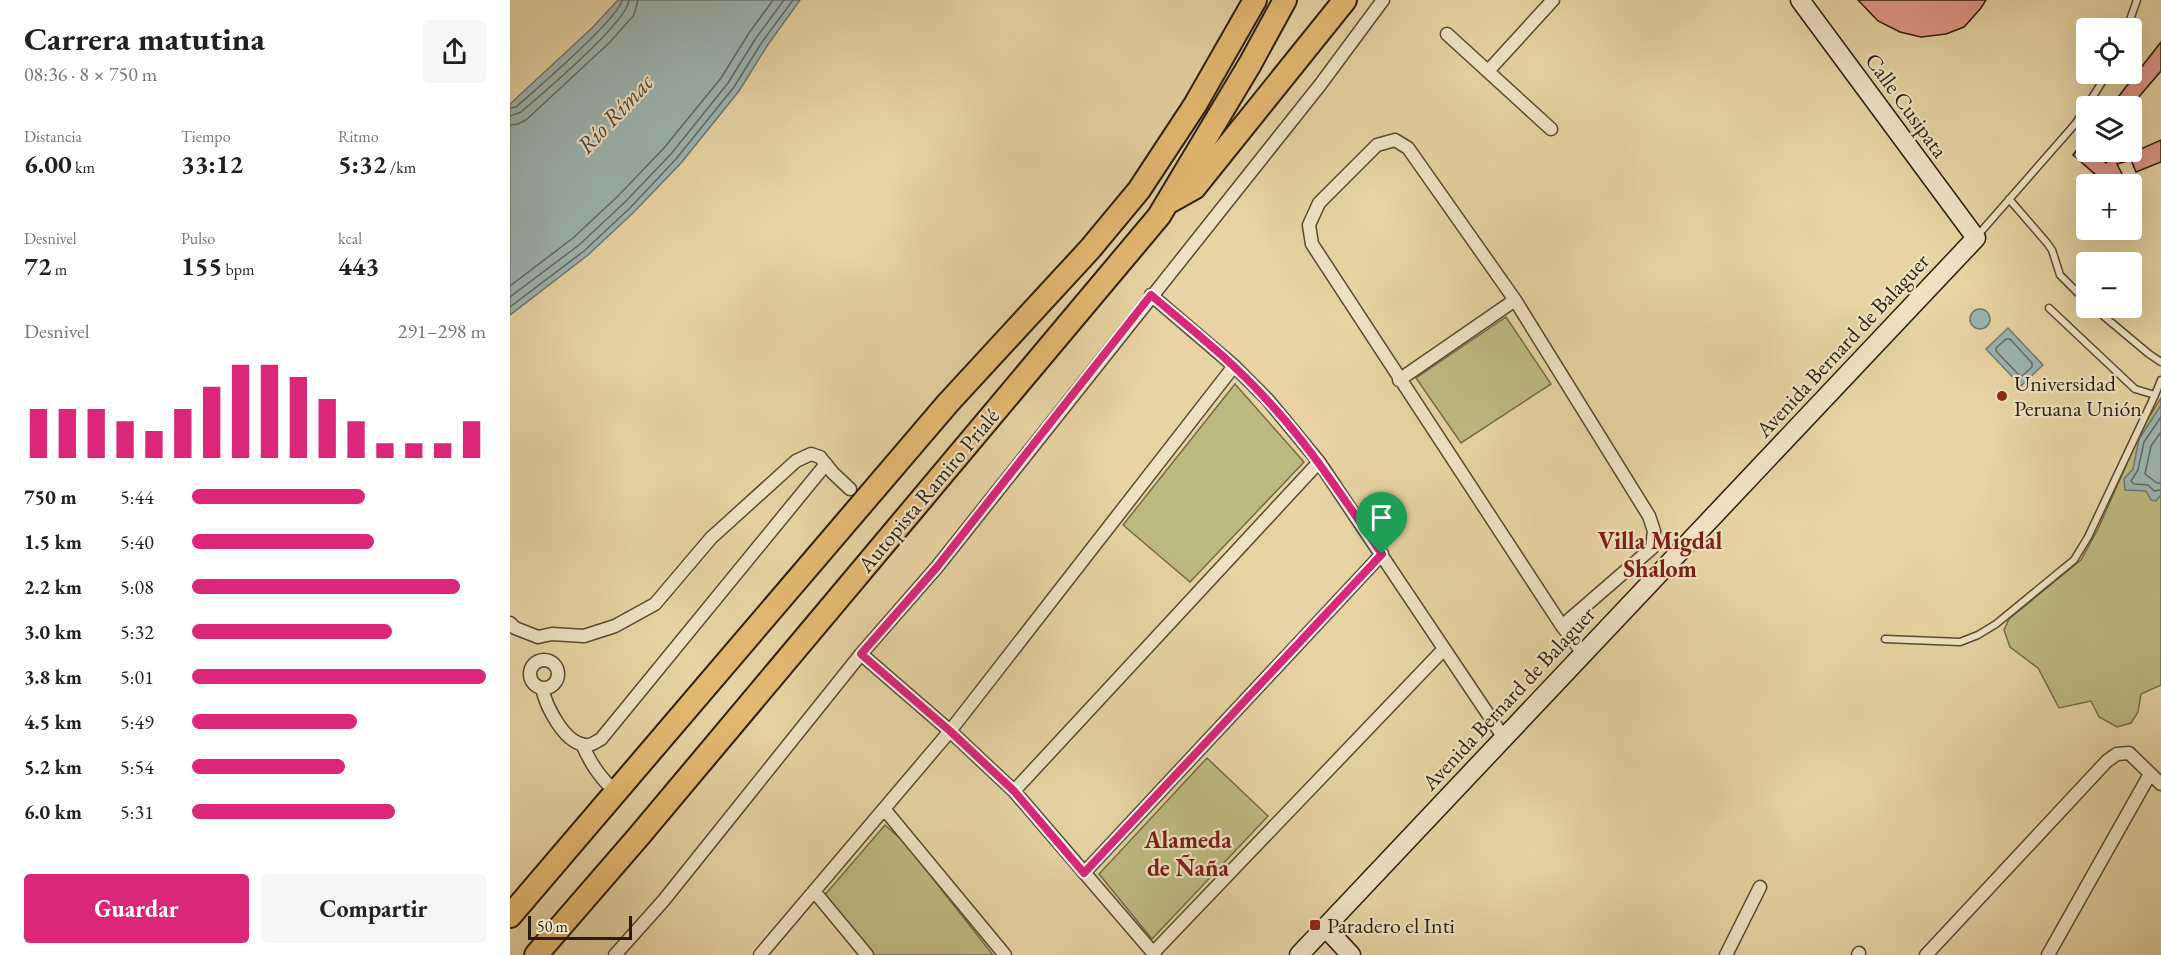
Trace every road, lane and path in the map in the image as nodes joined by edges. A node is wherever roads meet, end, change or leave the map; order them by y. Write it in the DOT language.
graph roads {
  1 [pos="1255,0"];
  2 [pos="1285,0"];
  3 [pos="1345,0"];
  4 [pos="1383,0"];
  5 [pos="1553,0"];
  6 [pos="1800,0"];
  7 [pos="2137,0"];
  8 [pos="2131,18"];
  9 [pos="1448,34"];
  10 [pos="1489,70"];
  11 [pos="2076,123"];
  12 [pos="1551,129"];
  13 [pos="2009,199"];
  14 [pos="1167,202"];
  15 [pos="1976,238"];
  16 [pos="2076,291"];
  17 [pos="1151,295"];
  18 [pos="1515,300"];
  19 [pos="2049,308"];
  20 [pos="2106,318"];
  21 [pos="2161,362"];
  22 [pos="1234,366"];
  23 [pos="1399,380"];
  24 [pos="2161,380"];
  25 [pos="2155,395"];
  26 [pos="1319,462"];
  27 [pos="826,464"];
  28 [pos="850,489"];
  29 [pos="1382,554"];
  30 [pos="510,623"];
  31 [pos="1562,626"];
  32 [pos="1885,639"];
  33 [pos="1444,649"];
  34 [pos="1583,653"];
  35 [pos="861,654"];
  36 [pos="542,688"];
  37 [pos="950,731"];
  38 [pos="1504,738"];
  39 [pos="582,744"];
  40 [pos="2150,774"];
  41 [pos="2161,784"];
  42 [pos="1014,791"];
  43 [pos="616,792"];
  44 [pos="885,810"];
  45 [pos="1084,873"];
  46 [pos="1760,887"];
  47 [pos="814,891"];
  48 [pos="510,916"];
  49 [pos="1325,927"];
  50 [pos="1154,954"];
  51 [pos="536,955"];
  52 [pos="615,955"];
  53 [pos="760,955"];
  54 [pos="867,955"];
  55 [pos="1005,955"];
  56 [pos="1299,955"];
  57 [pos="1352,955"];
  58 [pos="1726,955"];
  59 [pos="1926,955"];
  60 [pos="2048,955"];
  1 -- 43 [label="highway, Autopista Ramiro Prialé"];
  2 -- 14 [label="highway, Autopista Ramiro Prialé"];
  3 -- 14 [label="highway"];
  4 -- 17 [label="street"];
  5 -- 10 [label="street"];
  6 -- 15 [label="street, Calle Cusipata"];
  7 -- 8 [label="lane"];
  9 -- 10 [label="street"];
  10 -- 12 [label="street"];
  11 -- 13 [label="lane"];
  13 -- 15 [label="lane"];
  13 -- 16 [label="lane"];
  14 -- 51 [label="highway, Autopista Ramiro Prialé"];
  15 -- 34 [label="street, Avenida Bernard de Balaguer"];
  17 -- 22 [label="street"];
  17 -- 35 [label="street"];
  18 -- 23 [label="street"];
  18 -- 23 [label="street"];
  18 -- 31 [label="street"];
  19 -- 25 [label="lane"];
  20 -- 21 [label="lane"];
  22 -- 26 [label="street"];
  22 -- 37 [label="street"];
  23 -- 31 [label="street"];
  24 -- 25 [label="lane"];
  25 -- 32 [label="lane"];
  26 -- 29 [label="street"];
  26 -- 42 [label="street"];
  27 -- 28 [label="street"];
  27 -- 30 [label="street"];
  27 -- 39 [label="street"];
  29 -- 33 [label="street"];
  29 -- 45 [label="street"];
  31 -- 34 [label="street"];
  33 -- 38 [label="street"];
  33 -- 50 [label="street"];
  34 -- 38 [label="street, Avenida Bernard de Balaguer"];
  35 -- 37 [label="street"];
  35 -- 52 [label="street"];
  36 -- 39 [label="street"];
  37 -- 42 [label="street"];
  37 -- 44 [label="street"];
  38 -- 49 [label="street, Avenida Bernard de Balaguer"];
  39 -- 43 [label="street"];
  40 -- 41 [label="street"];
  40 -- 59 [label="street"];
  40 -- 60 [label="street"];
  42 -- 45 [label="street"];
  43 -- 48 [label="highway, Autopista Ramiro Prialé"];
  44 -- 47 [label="street"];
  44 -- 55 [label="street"];
  45 -- 50 [label="street"];
  46 -- 58 [label="street"];
  47 -- 53 [label="street"];
  47 -- 54 [label="street"];
  49 -- 56 [label="street, Avenida Bernard de Balaguer"];
  49 -- 57 [label="street"];
}
